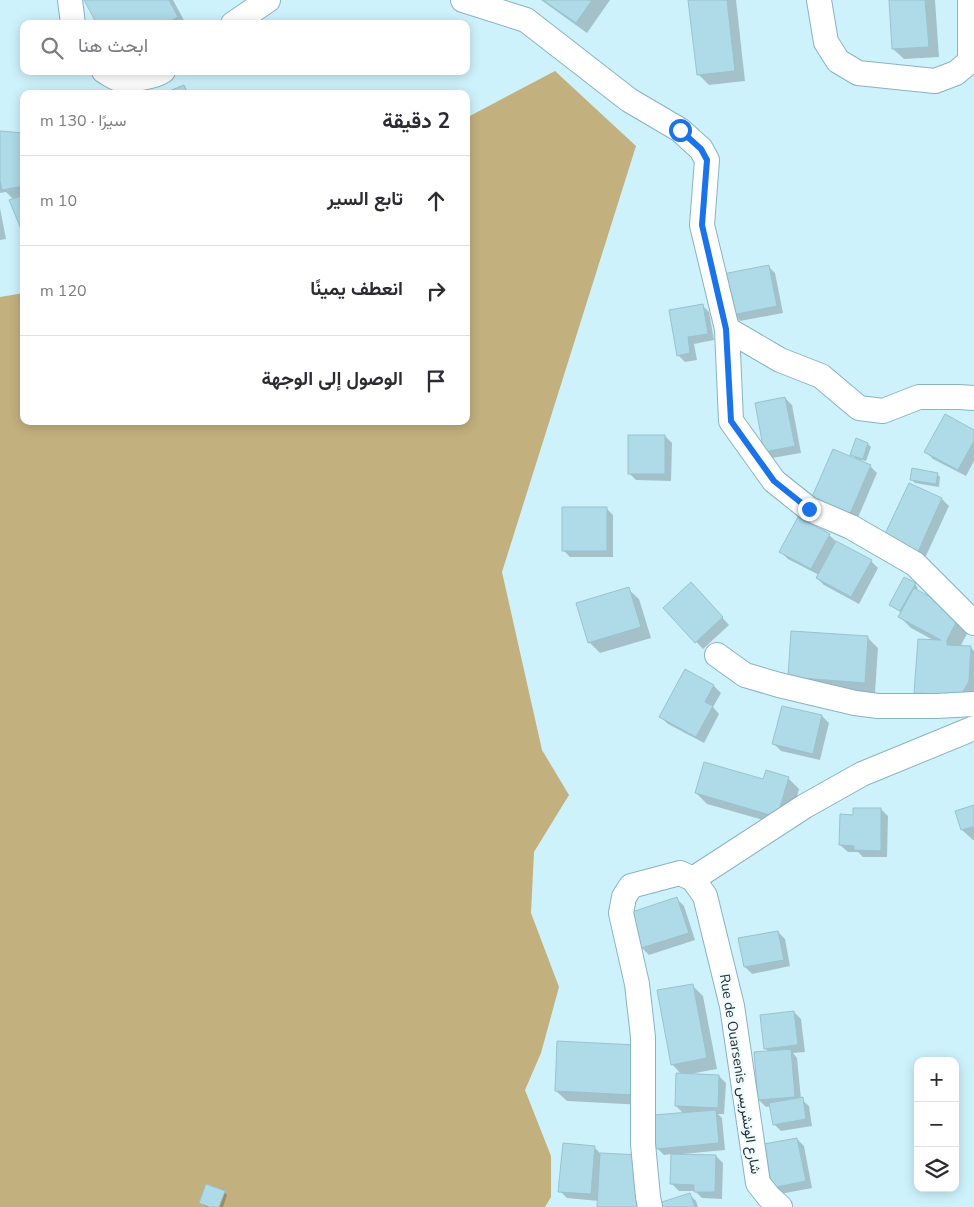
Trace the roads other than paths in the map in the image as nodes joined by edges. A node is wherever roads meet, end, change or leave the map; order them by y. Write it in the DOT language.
graph roads {
  1 [pos="70,0"];
  2 [pos="268,0"];
  3 [pos="463,0"];
  4 [pos="819,0"];
  5 [pos="970,0"];
  6 [pos="72,20"];
  7 [pos="239,20"];
  8 [pos="111,75"];
  9 [pos="158,75"];
  10 [pos="726,329"];
  11 [pos="974,398"];
  12 [pos="974,623"];
  13 [pos="717,655"];
  14 [pos="974,704"];
  15 [pos="974,728"];
  16 [pos="693,879"];
  17 [pos="650,1207"];
  18 [pos="780,1207"];
  1 -- 6 [label="street"];
  2 -- 7 [label="street"];
  3 -- 10 [label="street"];
  4 -- 5 [label="street"];
  8 -- 9 [label="street"];
  10 -- 11 [label="street"];
  10 -- 12 [label="street"];
  13 -- 14 [label="street"];
  15 -- 16 [label="street"];
  16 -- 17 [label="street"];
  16 -- 18 [label="street, Rue de Ouarsenis شارع الونشريس"];
}
